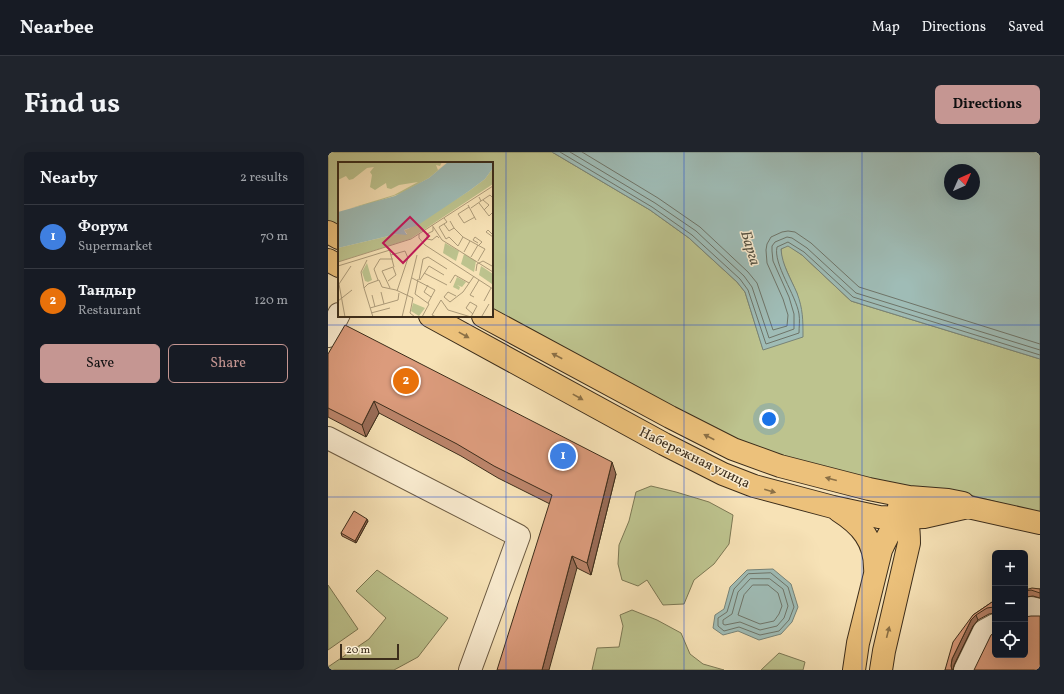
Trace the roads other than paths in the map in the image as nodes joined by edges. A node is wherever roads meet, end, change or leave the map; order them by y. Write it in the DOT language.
graph roads {
  1 [pos="328,232"];
  2 [pos="338,237"];
  3 [pos="328,260"];
  4 [pos="338,265"];
  5 [pos="432,317"];
  6 [pos="485,317"];
  7 [pos="328,438"];
  8 [pos="869,489"];
  9 [pos="950,505"];
  10 [pos="833,507"];
  11 [pos="904,517"];
  12 [pos="1040,523"];
  13 [pos="907,555"];
  14 [pos="875,580"];
  15 [pos="1028,610"];
  16 [pos="1040,610"];
  17 [pos="992,627"];
  18 [pos="470,670"];
  19 [pos="854,670"];
  20 [pos="881,670"];
  21 [pos="965,670"];
  1 -- 2 [label="main road"];
  3 -- 4 [label="main road"];
  5 -- 10 [label="main road, Набережная улица, one-way"];
  8 -- 6 [label="main road, Набережная улица, one-way"];
  7 -- 18 [label="lane"];
  8 -- 9 [label="main road, Набережная улица"];
  8 -- 11 [label="main road"];
  9 -- 11 [label="main road, Набережная улица"];
  9 -- 12 [label="main road, Набережная улица"];
  9 -- 13 [label="main road"];
  10 -- 11 [label="main road, Набережная улица"];
  10 -- 14 [label="main road"];
  11 -- 13 [label="main road"];
  11 -- 14 [label="main road"];
  20 -- 13 [label="main road, one-way"];
  14 -- 19 [label="main road"];
  15 -- 16 [label="lane"];
  17 -- 21 [label="lane"];
}
